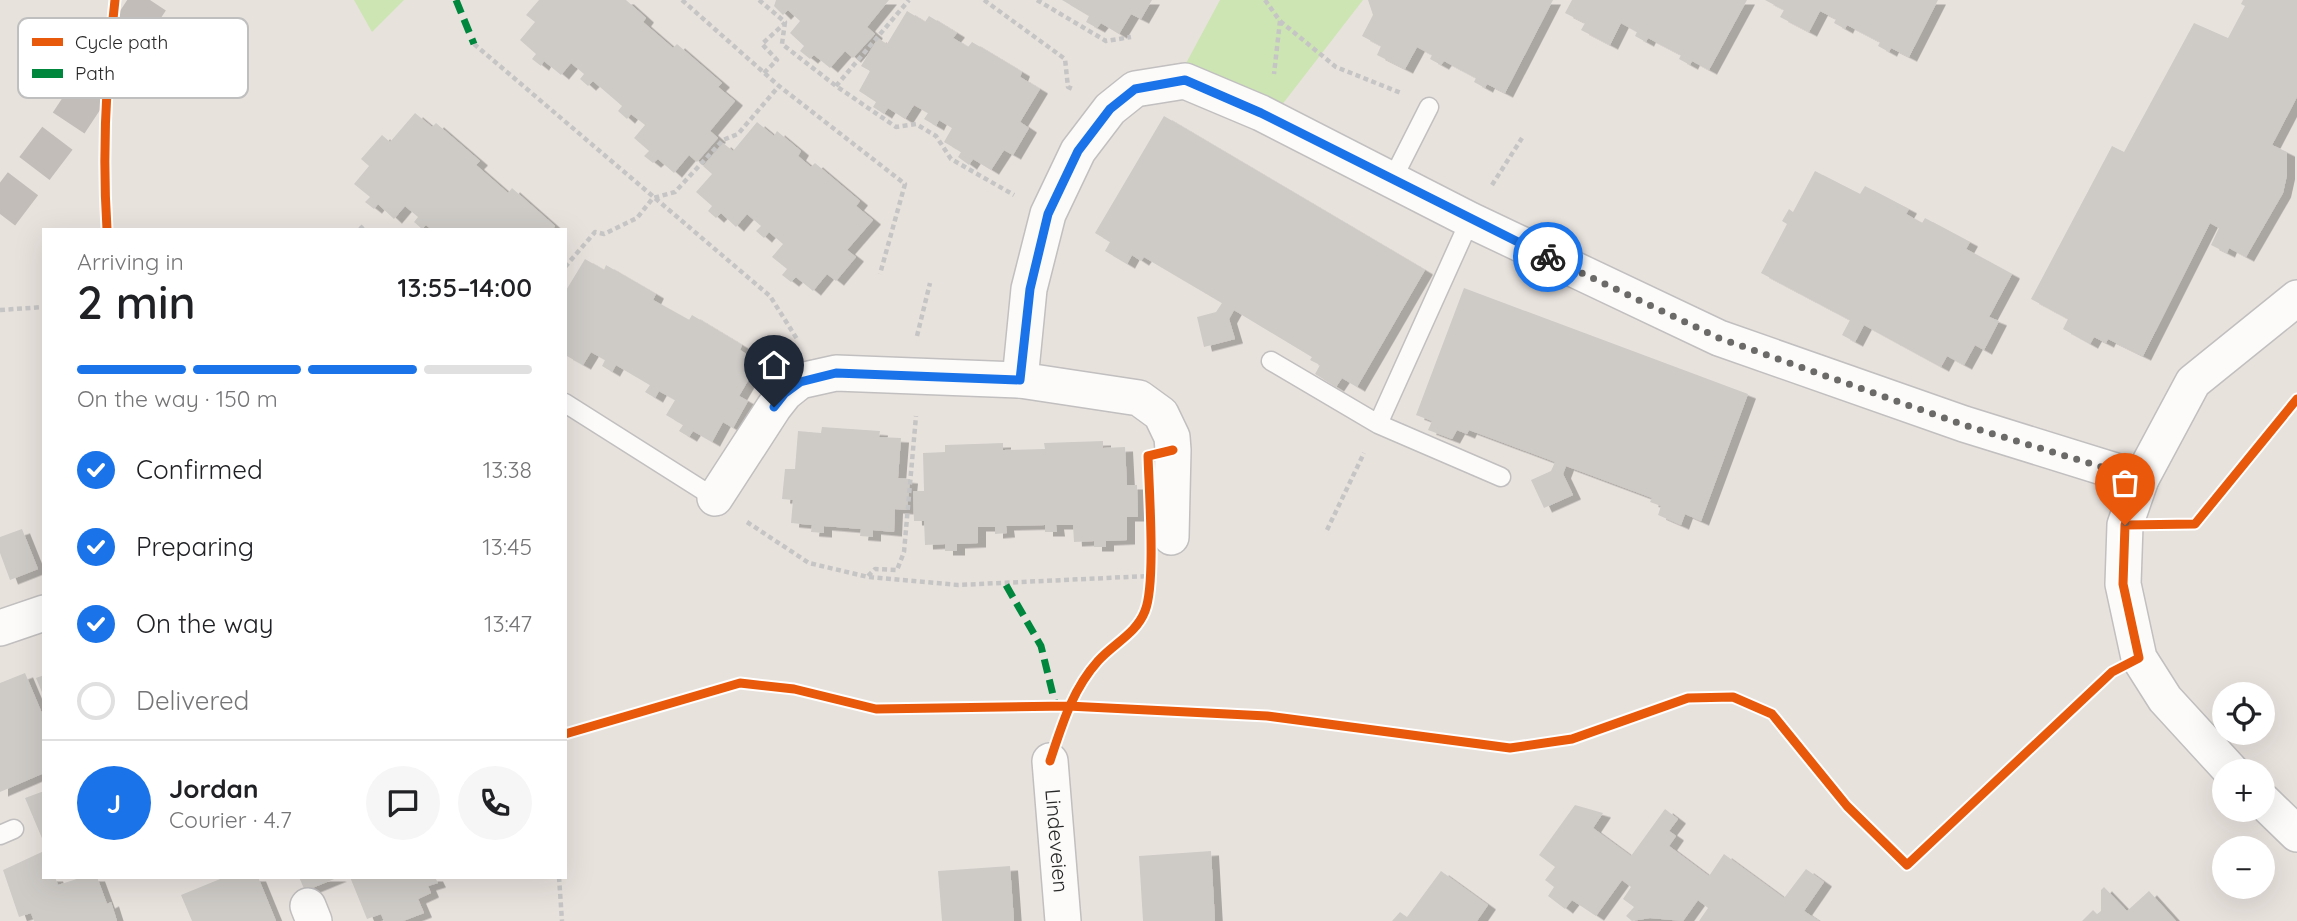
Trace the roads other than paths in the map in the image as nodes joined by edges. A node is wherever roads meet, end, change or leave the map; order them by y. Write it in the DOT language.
graph roads {
  1 [pos="1429,107"];
  2 [pos="1392,180"];
  3 [pos="1470,220"];
  4 [pos="2297,298"];
  5 [pos="1271,361"];
  6 [pos="1020,380"];
  7 [pos="567,404"];
  8 [pos="1378,424"];
  9 [pos="1501,477"];
  10 [pos="2141,479"];
  11 [pos="715,498"];
  12 [pos="1160,550"];
  13 [pos="42,614"];
  14 [pos="0,628"];
  15 [pos="2220,759"];
  16 [pos="1050,761"];
  17 [pos="2275,813"];
  18 [pos="2297,834"];
  19 [pos="1063,921"];
  1 -- 2 [label="lane"];
  2 -- 3 [label="street"];
  2 -- 6 [label="street"];
  3 -- 8 [label="lane"];
  3 -- 10 [label="street"];
  4 -- 10 [label="street"];
  5 -- 8 [label="lane"];
  6 -- 11 [label="street"];
  6 -- 12 [label="street"];
  7 -- 11 [label="lane"];
  8 -- 9 [label="lane"];
  10 -- 15 [label="street"];
  13 -- 14 [label="street"];
  16 -- 19 [label="street, Lindeveien"];
  17 -- 18 [label="street"];
}
